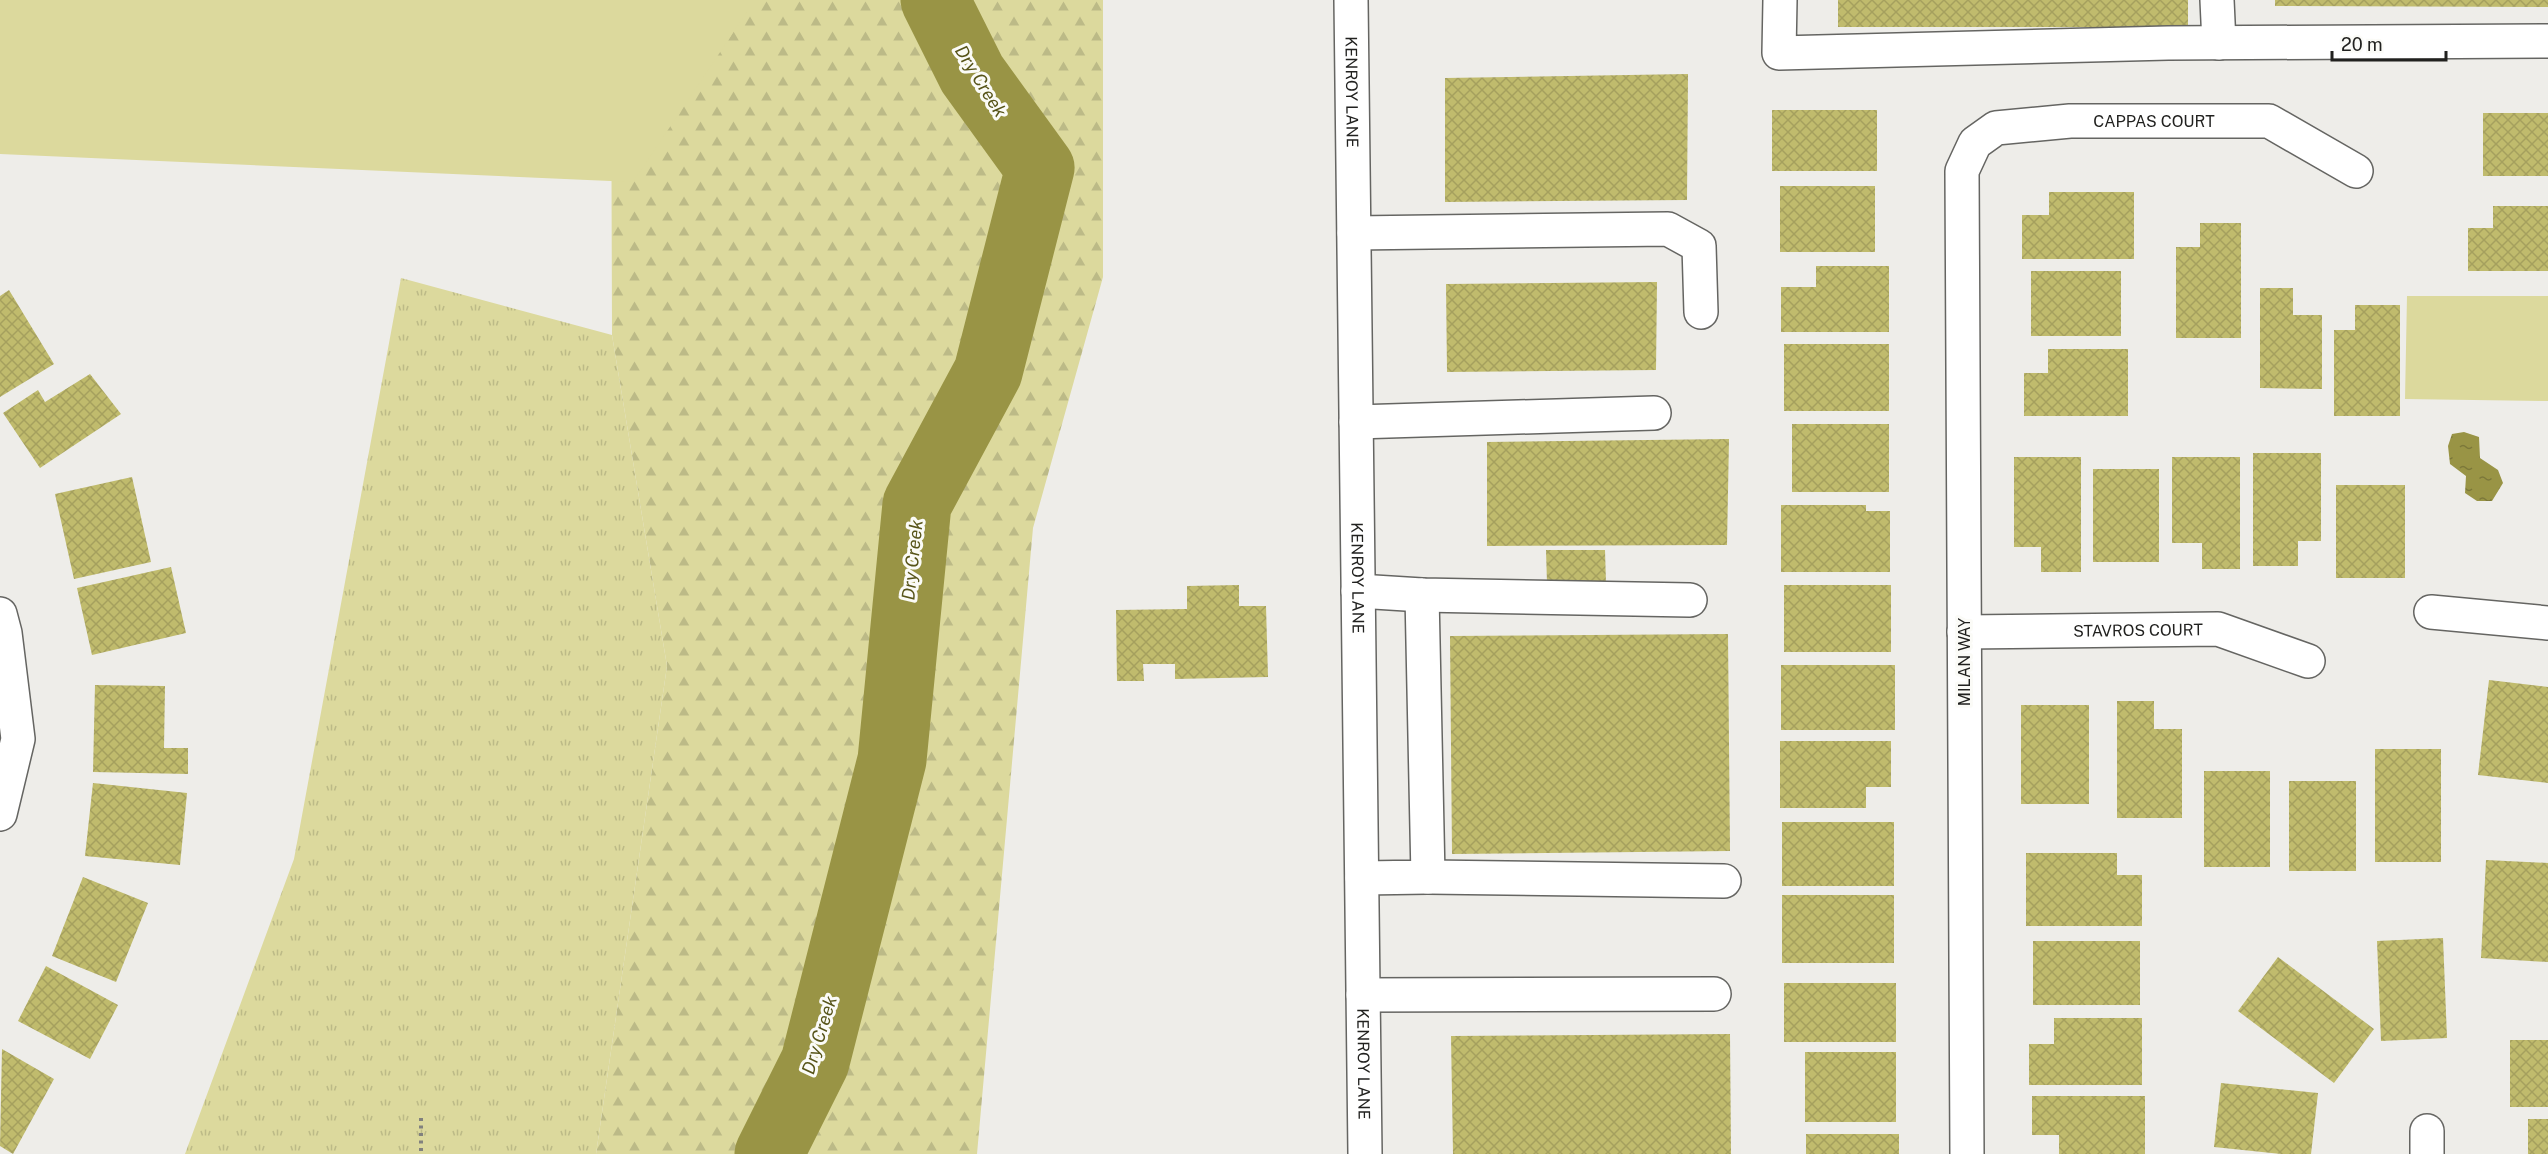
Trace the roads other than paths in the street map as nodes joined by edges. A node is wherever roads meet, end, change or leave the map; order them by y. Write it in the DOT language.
graph roads {
  1 [pos="1351,0"];
  2 [pos="1780,0"];
  3 [pos="2217,0"];
  4 [pos="2548,41"];
  5 [pos="2219,43"];
  6 [pos="1962,171"];
  7 [pos="2356,171"];
  8 [pos="1354,233"];
  9 [pos="1701,312"];
  10 [pos="1654,414"];
  11 [pos="1356,422"];
  12 [pos="1358,591"];
  13 [pos="1422,595"];
  14 [pos="1690,600"];
  15 [pos="2431,612"];
  16 [pos="0,614"];
  17 [pos="2548,623"];
  18 [pos="1964,632"];
  19 [pos="2308,661"];
  20 [pos="0,814"];
  21 [pos="1428,877"];
  22 [pos="1362,878"];
  23 [pos="1724,880"];
  24 [pos="1714,994"];
  25 [pos="1363,995"];
  26 [pos="1365,1154"];
  27 [pos="1968,1154"];
  1 -- 8 [label="street, KENROY LANE"];
  2 -- 5 [label="street"];
  3 -- 5 [label="street"];
  4 -- 5 [label="street"];
  6 -- 7 [label="street, CAPPAS COURT"];
  6 -- 18 [label="street, MILAN WAY"];
  8 -- 9 [label="street"];
  8 -- 11 [label="street, KENROY LANE"];
  10 -- 11 [label="street"];
  11 -- 12 [label="street, KENROY LANE"];
  12 -- 13 [label="street"];
  12 -- 22 [label="street, KENROY LANE"];
  13 -- 14 [label="street"];
  13 -- 21 [label="street"];
  15 -- 17 [label="street"];
  16 -- 20 [label="street"];
  18 -- 19 [label="street, STAVROS COURT"];
  18 -- 27 [label="street, MILAN WAY"];
  21 -- 22 [label="street"];
  21 -- 23 [label="street"];
  22 -- 25 [label="street, KENROY LANE"];
  24 -- 25 [label="street"];
  25 -- 26 [label="street, KENROY LANE"];
}
